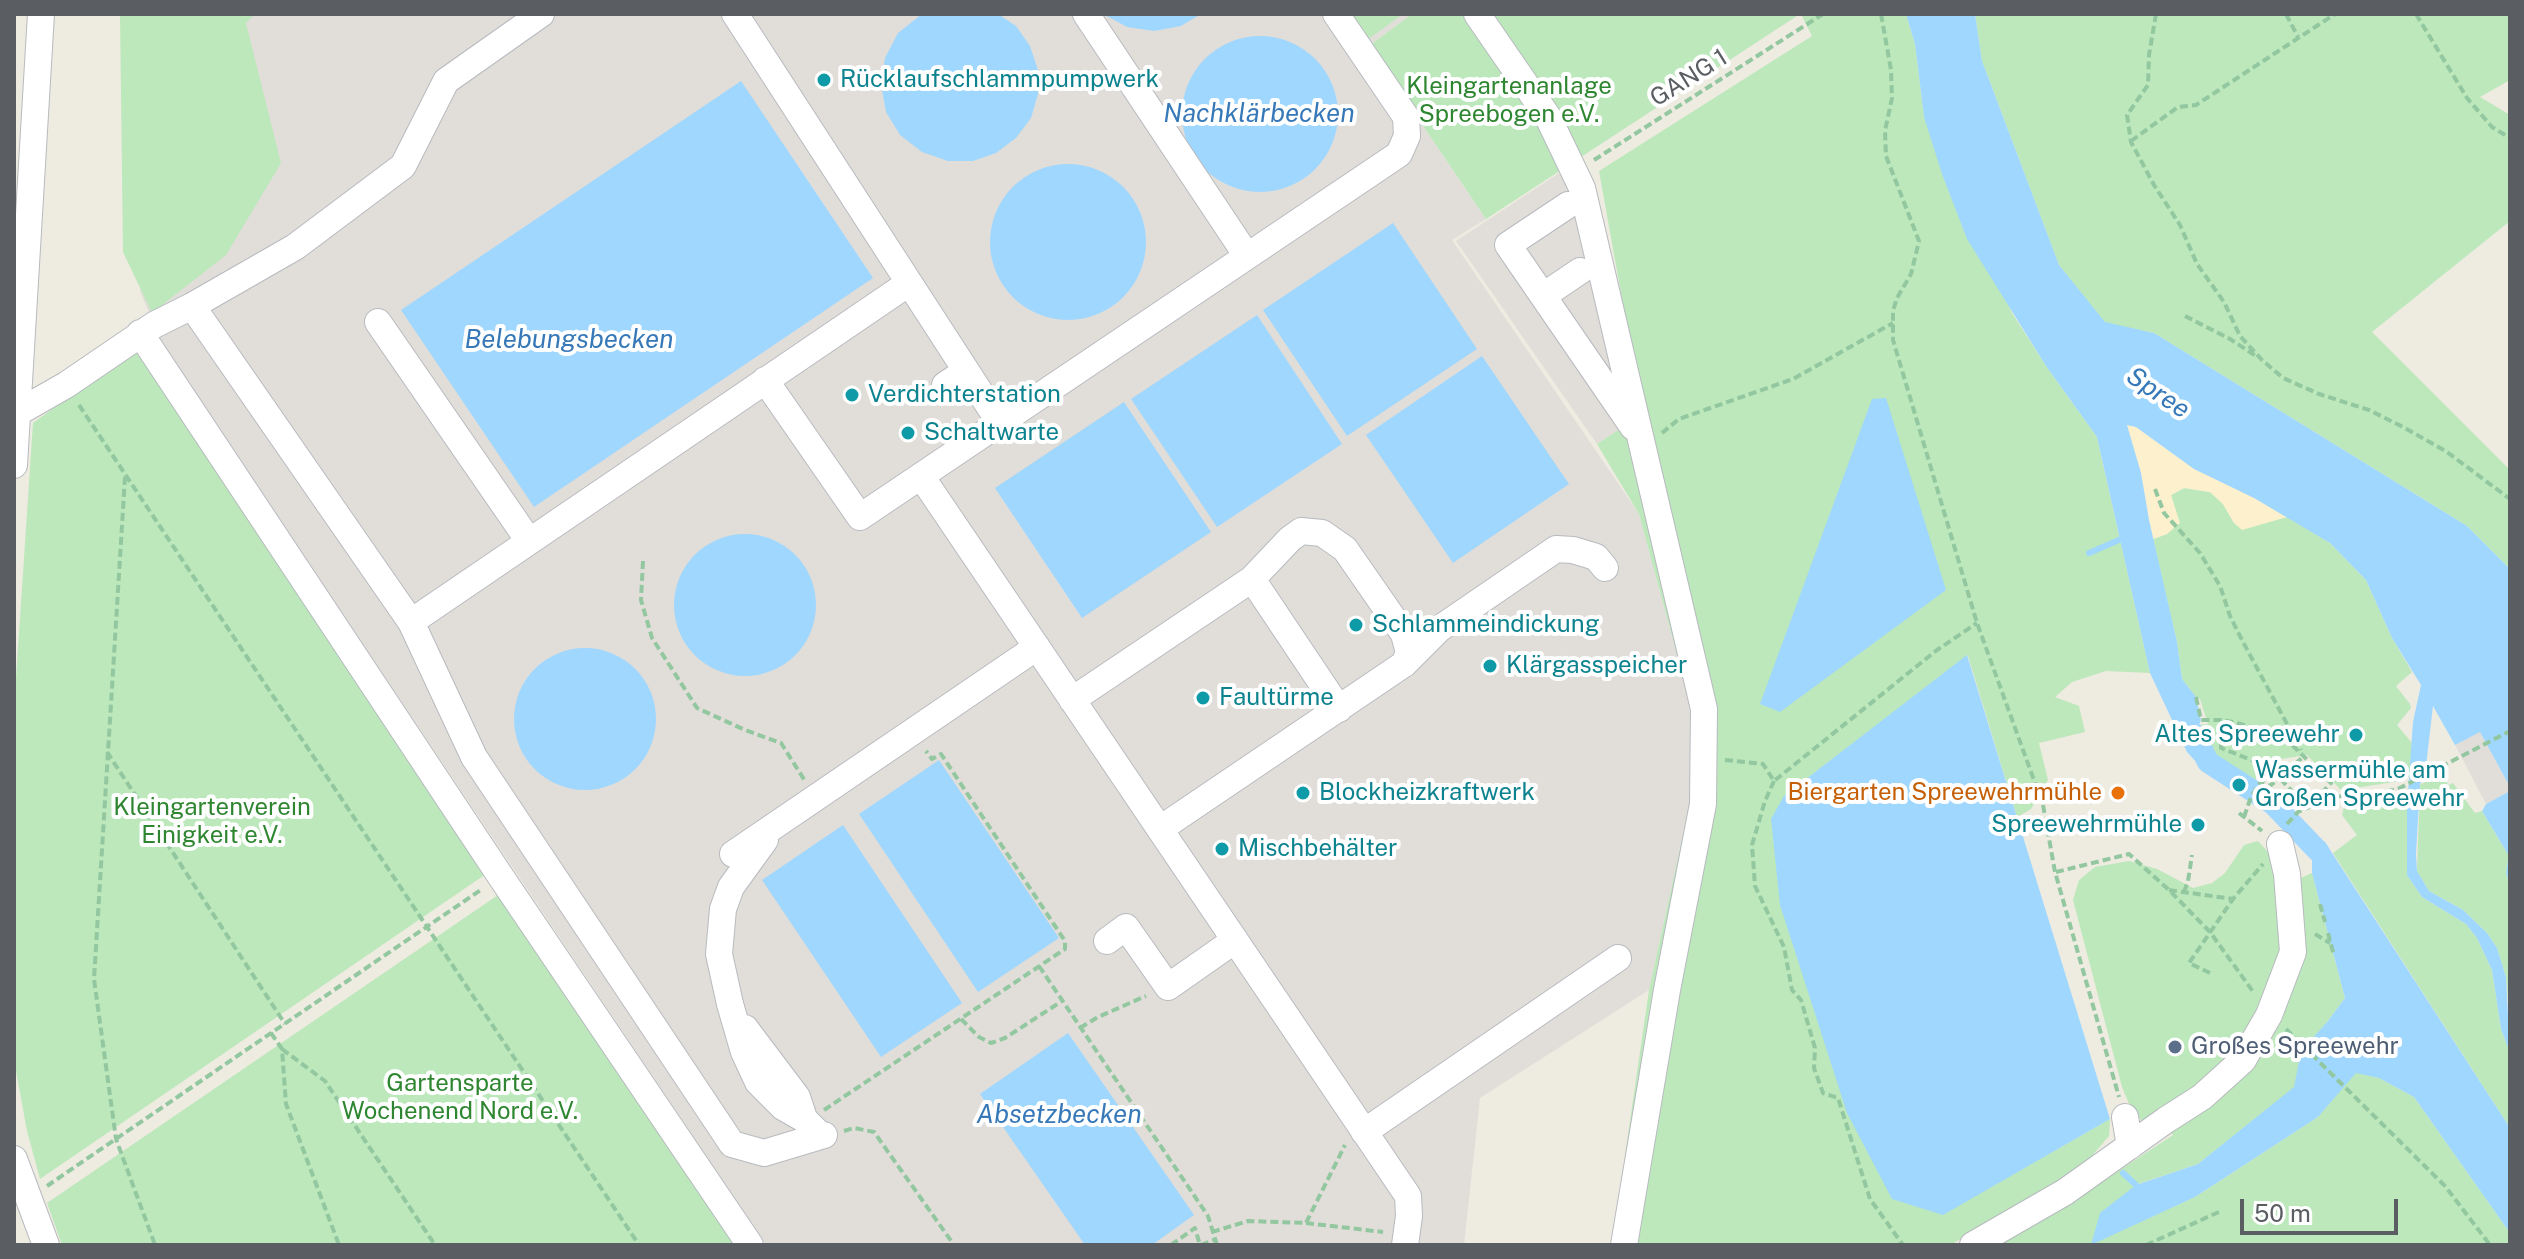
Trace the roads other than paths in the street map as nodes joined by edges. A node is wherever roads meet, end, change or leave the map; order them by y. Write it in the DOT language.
graph roads {
  1 [pos="541,14"];
  2 [pos="735,14"];
  3 [pos="1086,14"];
  4 [pos="1336,14"];
  5 [pos="1477,14"];
  6 [pos="31,27"];
  7 [pos="1568,205"];
  8 [pos="1247,256"];
  9 [pos="1580,271"];
  10 [pos="909,283"];
  11 [pos="1543,296"];
  12 [pos="192,306"];
  13 [pos="378,322"];
  14 [pos="140,333"];
  15 [pos="765,380"];
  16 [pos="17,413"];
  17 [pos="1000,423"];
  18 [pos="1642,444"];
  19 [pos="14,465"];
  20 [pos="921,476"];
  21 [pos="529,541"];
  22 [pos="1605,568"];
  23 [pos="1252,579"];
  24 [pos="411,622"];
  25 [pos="1037,647"];
  26 [pos="1404,664"];
  27 [pos="1072,700"];
  28 [pos="1339,709"];
  29 [pos="773,827"];
  30 [pos="1160,829"];
  31 [pos="2275,834"];
  32 [pos="733,854"];
  33 [pos="1235,940"];
  34 [pos="1107,941"];
  35 [pos="1618,958"];
  36 [pos="2125,1117"];
  37 [pos="1360,1126"];
  38 [pos="2130,1146"];
  39 [pos="14,1159"];
  40 [pos="1406,1240"];
  41 [pos="46,1245"];
  42 [pos="750,1245"];
  43 [pos="1624,1245"];
  44 [pos="1973,1245"];
  1 -- 12 [label="street"];
  2 -- 10 [label="street"];
  3 -- 8 [label="street"];
  4 -- 8 [label="street"];
  5 -- 18 [label="street"];
  6 -- 16 [label="street"];
  7 -- 11 [label="street"];
  8 -- 17 [label="street"];
  9 -- 11 [label="street"];
  10 -- 15 [label="street"];
  10 -- 17 [label="street"];
  11 -- 18 [label="street"];
  12 -- 14 [label="street"];
  12 -- 24 [label="street"];
  13 -- 21 [label="street"];
  14 -- 16 [label="street"];
  14 -- 42 [label="street"];
  15 -- 20 [label="street"];
  15 -- 21 [label="street"];
  16 -- 19 [label="street"];
  17 -- 20 [label="street"];
  18 -- 43 [label="street"];
  20 -- 25 [label="street"];
  21 -- 24 [label="street"];
  22 -- 26 [label="street"];
  23 -- 26 [label="street"];
  23 -- 27 [label="street"];
  23 -- 28 [label="street"];
  24 -- 29 [label="street"];
  25 -- 27 [label="street"];
  25 -- 29 [label="street"];
  26 -- 28 [label="street"];
  27 -- 30 [label="street"];
  28 -- 30 [label="street"];
  29 -- 32 [label="street"];
  30 -- 33 [label="street"];
  31 -- 38 [label="street"];
  33 -- 34 [label="street"];
  33 -- 37 [label="street"];
  35 -- 37 [label="street"];
  36 -- 38 [label="street"];
  37 -- 40 [label="street"];
  38 -- 44 [label="street"];
  39 -- 41 [label="street"];
}
